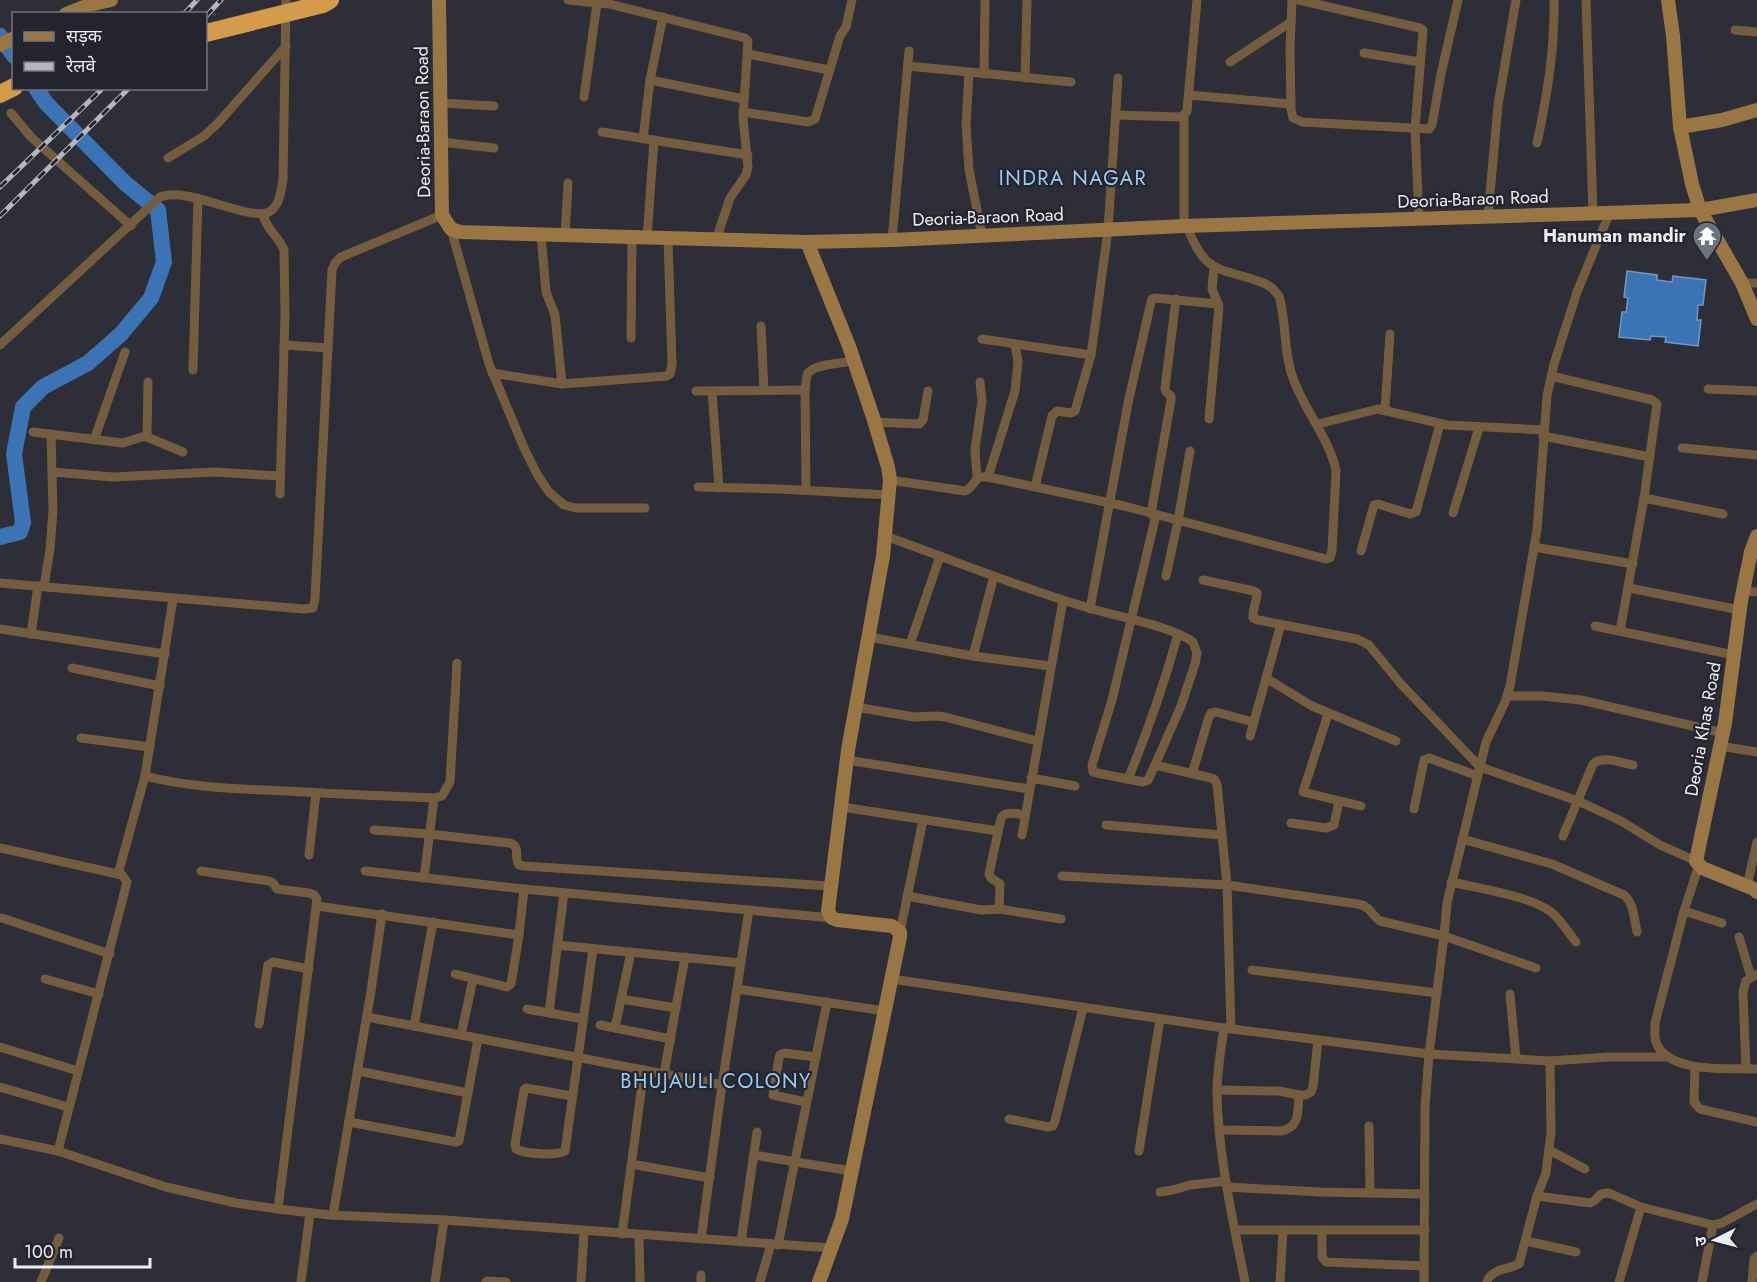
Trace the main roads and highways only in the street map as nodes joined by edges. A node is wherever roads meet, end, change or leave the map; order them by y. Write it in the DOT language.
graph roads {
  1 [pos="330,0"];
  2 [pos="207,33"];
  1 -- 2 [label="highway, bridge"];
}
